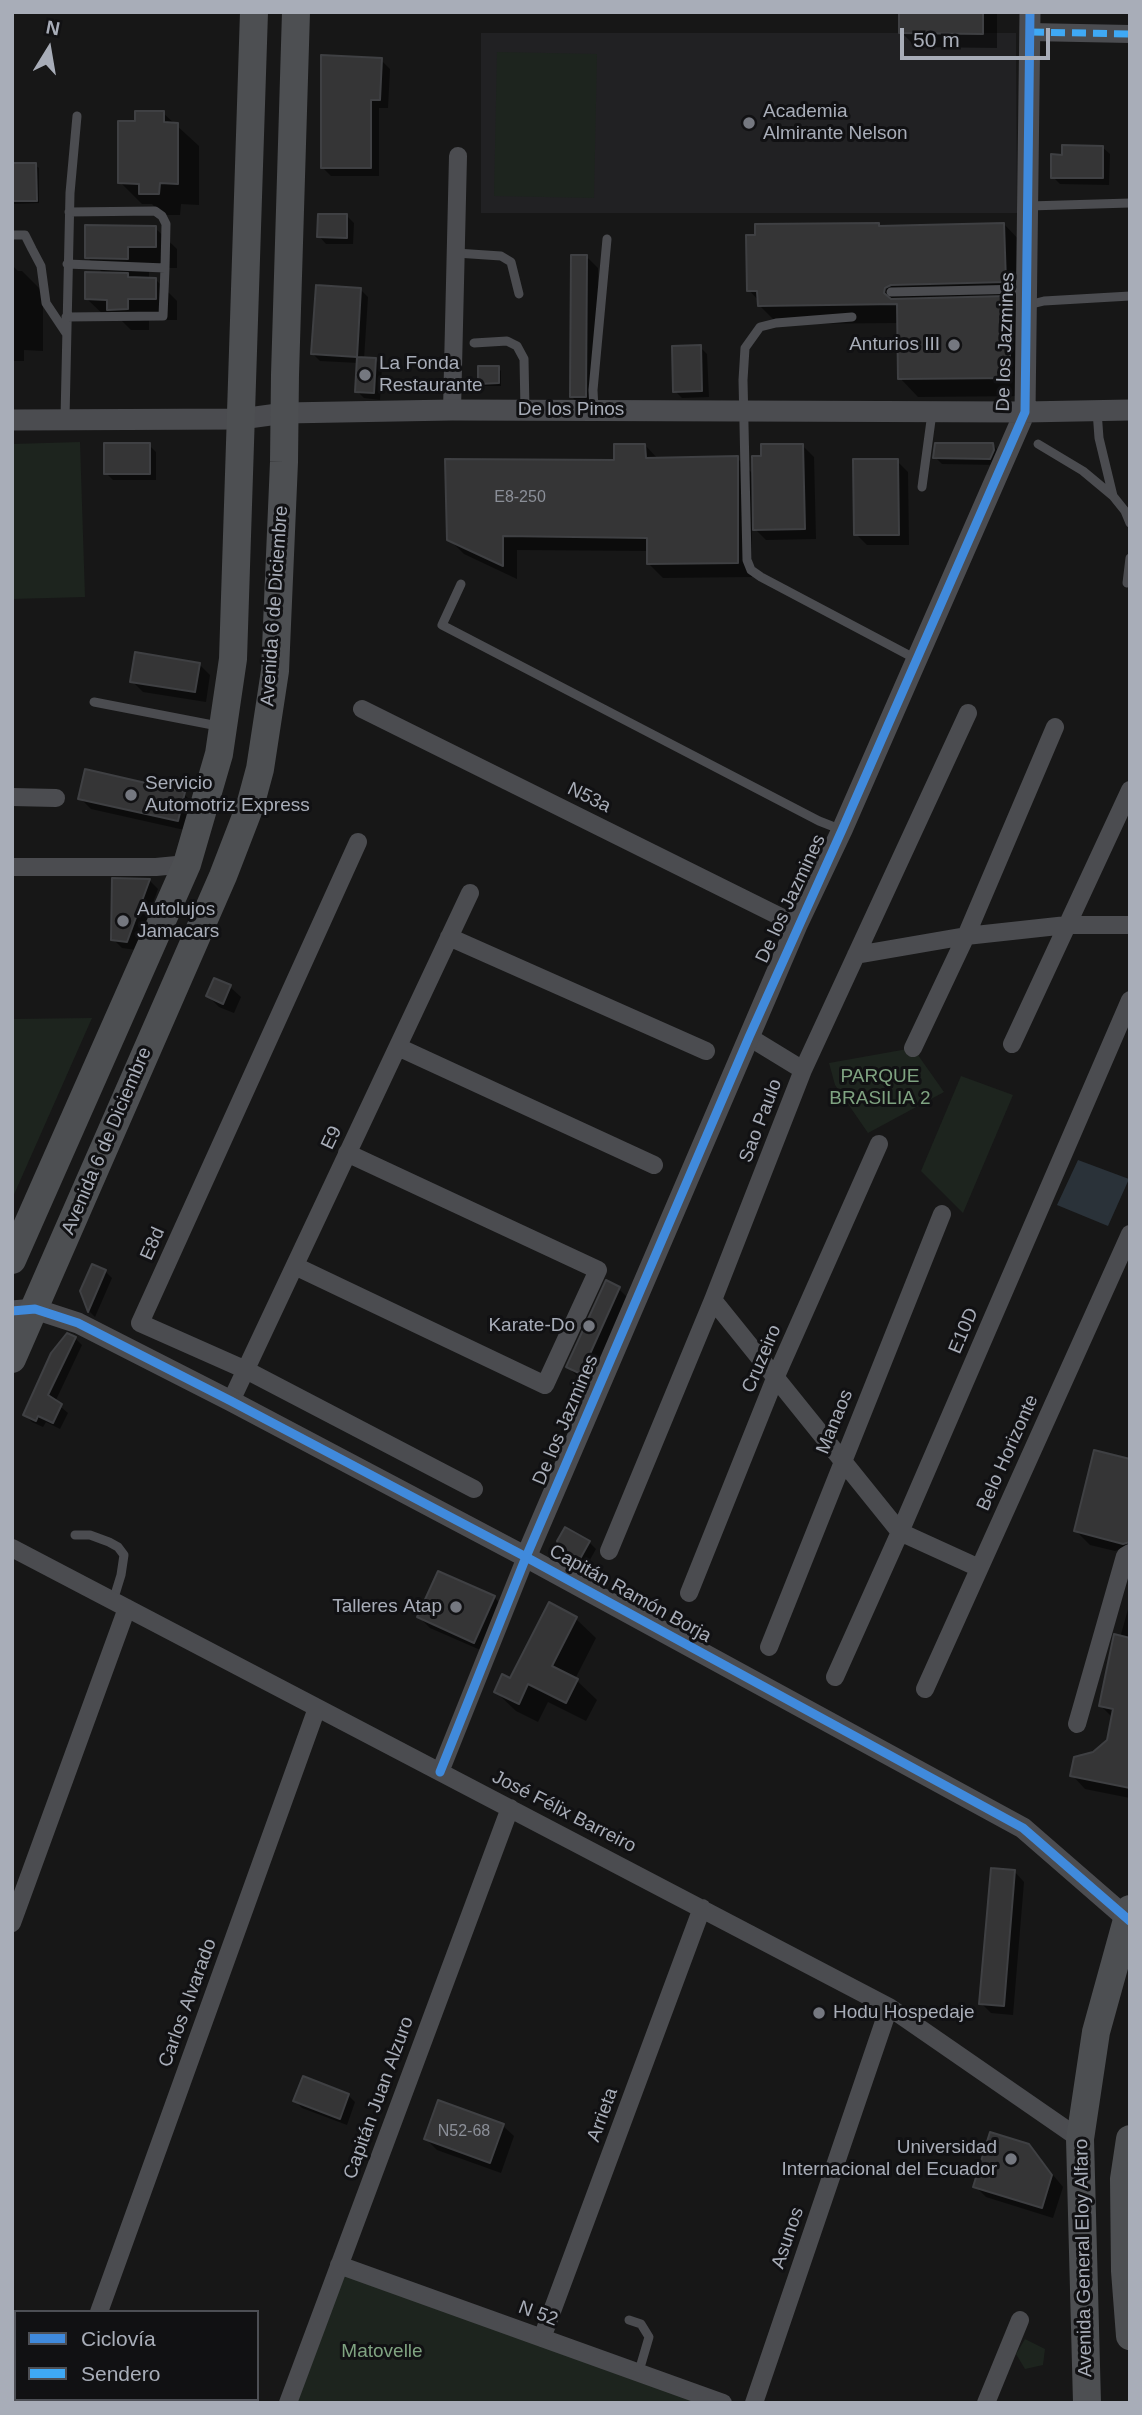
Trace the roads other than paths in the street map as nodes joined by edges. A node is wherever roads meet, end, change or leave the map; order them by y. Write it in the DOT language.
graph roads {
  1 [pos="254,12"];
  2 [pos="296,12"];
  3 [pos="1030,22"];
  4 [pos="1130,34"];
  5 [pos="77,116"];
  6 [pos="458,156"];
  7 [pos="1130,203"];
  8 [pos="1027,206"];
  9 [pos="69,212"];
  10 [pos="12,235"];
  11 [pos="607,239"];
  12 [pos="456,253"];
  13 [pos="67,264"];
  14 [pos="165,268"];
  15 [pos="891,292"];
  16 [pos="519,294"];
  17 [pos="1130,296"];
  18 [pos="1026,297"];
  19 [pos="66,317"];
  20 [pos="852,317"];
  21 [pos="66,333"];
  22 [pos="474,343"];
  23 [pos="452,410"];
  24 [pos="526,410"];
  25 [pos="594,410"];
  26 [pos="744,410"];
  27 [pos="1130,410"];
  28 [pos="932,411"];
  29 [pos="1097,411"];
  30 [pos="1025,412"];
  31 [pos="285,413"];
  32 [pos="241,419"];
  33 [pos="12,420"];
  34 [pos="65,420"];
  35 [pos="1038,444"];
  36 [pos="922,487"];
  37 [pos="1113,496"];
  38 [pos="1130,523"];
  39 [pos="1130,558"];
  40 [pos="1127,583"];
  41 [pos="461,584"];
  42 [pos="916,659"];
  43 [pos="93,702"];
  44 [pos="362,709"];
  45 [pos="968,713"];
  46 [pos="223,727"];
  47 [pos="1055,727"];
  48 [pos="1130,790"];
  49 [pos="12,797"];
  50 [pos="55,798"];
  51 [pos="842,830"];
  52 [pos="358,842"];
  53 [pos="187,864"];
  54 [pos="12,867"];
  55 [pos="470,893"];
  56 [pos="797,925"];
  57 [pos="1067,925"];
  58 [pos="1130,925"];
  59 [pos="966,936"];
  60 [pos="449,937"];
  61 [pos="856,955"];
  62 [pos="1130,1000"];
  63 [pos="748,1037"];
  64 [pos="1012,1044"];
  65 [pos="398,1046"];
  66 [pos="913,1048"];
  67 [pos="706,1051"];
  68 [pos="803,1070"];
  69 [pos="879,1144"];
  70 [pos="348,1153"];
  71 [pos="654,1165"];
  72 [pos="942,1214"];
  73 [pos="1130,1234"];
  74 [pos="12,1260"];
  75 [pos="295,1265"];
  76 [pos="713,1300"];
  77 [pos="23,1310"];
  78 [pos="12,1359"];
  79 [pos="246,1370"];
  80 [pos="776,1376"];
  81 [pos="231,1401"];
  82 [pos="842,1462"];
  83 [pos="474,1489"];
  84 [pos="900,1532"];
  85 [pos="75,1535"];
  86 [pos="12,1548"];
  87 [pos="609,1551"];
  88 [pos="1130,1553"];
  89 [pos="526,1557"];
  90 [pos="979,1568"];
  91 [pos="689,1593"];
  92 [pos="120,1604"];
  93 [pos="769,1647"];
  94 [pos="835,1677"];
  95 [pos="925,1689"];
  96 [pos="317,1708"];
  97 [pos="1077,1724"];
  98 [pos="440,1772"];
  99 [pos="510,1808"];
  100 [pos="702,1908"];
  101 [pos="1129,1916"];
  102 [pos="12,1923"];
  103 [pos="890,2007"];
  104 [pos="1080,2139"];
  105 [pos="1130,2139"];
  106 [pos="339,2265"];
  107 [pos="1127,2274"];
  108 [pos="100,2310"];
  109 [pos="1020,2319"];
  110 [pos="629,2320"];
  111 [pos="1130,2336"];
  112 [pos="542,2337"];
  113 [pos="639,2371"];
  114 [pos="288,2403"];
  115 [pos="723,2403"];
  116 [pos="754,2403"];
  117 [pos="986,2403"];
  118 [pos="1087,2403"];
  1 -- 32 [label="main road, Avenida 6 de Diciembre"];
  2 -- 31 [label="main road, Avenida 6 de Diciembre"];
  3 -- 4 [label="street"];
  3 -- 8 [label="street, De los Jazmines"];
  5 -- 9 [label="lane"];
  6 -- 12 [label="street"];
  7 -- 8 [label="lane"];
  8 -- 18 [label="street, De los Jazmines"];
  9 -- 13 [label="lane"];
  9 -- 14 [label="lane"];
  10 -- 21 [label="lane"];
  11 -- 25 [label="lane"];
  12 -- 16 [label="lane"];
  12 -- 23 [label="street"];
  13 -- 14 [label="lane"];
  13 -- 19 [label="lane"];
  14 -- 19 [label="lane"];
  15 -- 18 [label="lane"];
  17 -- 18 [label="lane"];
  18 -- 30 [label="street, De los Jazmines"];
  19 -- 21 [label="lane"];
  20 -- 26 [label="lane"];
  21 -- 34 [label="lane"];
  22 -- 24 [label="lane"];
  23 -- 24 [label="street, De los Pinos"];
  23 -- 31 [label="street, De los Pinos"];
  24 -- 25 [label="street, De los Pinos"];
  25 -- 26 [label="street, De los Pinos"];
  26 -- 28 [label="street, De los Pinos"];
  26 -- 42 [label="lane"];
  27 -- 29 [label="street, De los Pinos"];
  28 -- 30 [label="street, De los Pinos"];
  28 -- 36 [label="lane"];
  29 -- 30 [label="street, De los Pinos"];
  29 -- 37 [label="lane"];
  30 -- 42 [label="street, De los Jazmines"];
  31 -- 32 [label="street, De los Pinos"];
  31 -- 77 [label="main road, Avenida 6 de Diciembre"];
  32 -- 34 [label="street, De los Pinos"];
  32 -- 46 [label="main road, Avenida 6 de Diciembre"];
  33 -- 34 [label="street, De los Pinos"];
  35 -- 37 [label="lane"];
  37 -- 38 [label="lane"];
  39 -- 40 [label="lane"];
  41 -- 51 [label="lane"];
  42 -- 51 [label="street, De los Jazmines"];
  43 -- 46 [label="lane"];
  44 -- 56 [label="street, N53a"];
  45 -- 61 [label="street, Sao Paulo"];
  46 -- 53 [label="main road, Avenida 6 de Diciembre"];
  47 -- 59 [label="street"];
  48 -- 57 [label="street"];
  49 -- 50 [label="street"];
  51 -- 56 [label="street, De los Jazmines"];
  52 -- 79 [label="street, E8d"];
  53 -- 54 [label="street"];
  53 -- 74 [label="main road, Avenida 6 de Diciembre"];
  55 -- 60 [label="street, E9"];
  56 -- 63 [label="street, De los Jazmines"];
  57 -- 58 [label="street"];
  57 -- 59 [label="street"];
  57 -- 64 [label="street"];
  59 -- 61 [label="street"];
  59 -- 66 [label="street"];
  60 -- 65 [label="street, E9"];
  60 -- 67 [label="street"];
  61 -- 68 [label="street, Sao Paulo"];
  62 -- 84 [label="street, E10D"];
  63 -- 68 [label="street"];
  63 -- 89 [label="street, De los Jazmines"];
  65 -- 70 [label="street, E9"];
  65 -- 71 [label="street"];
  68 -- 76 [label="street, Sao Paulo"];
  69 -- 80 [label="street, Cruzeiro"];
  70 -- 75 [label="street, E9"];
  70 -- 75 [label="street"];
  72 -- 82 [label="street, Manaos"];
  73 -- 90 [label="street, Belo Horizonte"];
  75 -- 79 [label="street, E9"];
  76 -- 80 [label="street"];
  76 -- 87 [label="street, Sao Paulo"];
  77 -- 78 [label="main road, Avenida 6 de Diciembre"];
  77 -- 81 [label="street, Capitán Ramón Borja"];
  79 -- 81 [label="street, E9"];
  79 -- 83 [label="street, E8d"];
  80 -- 82 [label="street"];
  80 -- 91 [label="street, Cruzeiro"];
  81 -- 89 [label="street, Capitán Ramón Borja"];
  82 -- 84 [label="street"];
  82 -- 93 [label="street, Manaos"];
  84 -- 90 [label="street"];
  84 -- 94 [label="street, E10D"];
  85 -- 92 [label="lane"];
  86 -- 92 [label="street, José Félix Barreiro"];
  88 -- 97 [label="street"];
  89 -- 98 [label="street, De los Jazmines"];
  89 -- 101 [label="street, Capitán Ramón Borja"];
  90 -- 95 [label="street, Belo Horizonte"];
  92 -- 96 [label="street, José Félix Barreiro"];
  92 -- 102 [label="street"];
  96 -- 98 [label="street, José Félix Barreiro"];
  96 -- 108 [label="street, Carlos Alvarado"];
  98 -- 99 [label="street, José Félix Barreiro"];
  99 -- 100 [label="street, José Félix Barreiro"];
  99 -- 106 [label="street, Capitán Juan Alzuro"];
  100 -- 103 [label="street, José Félix Barreiro"];
  100 -- 112 [label="street, Arrieta"];
  101 -- 104 [label="main road, Avenida General Eloy Alfaro"];
  103 -- 104 [label="street, José Félix Barreiro"];
  103 -- 116 [label="street, Asunos"];
  104 -- 118 [label="main road, Avenida General Eloy Alfaro"];
  105 -- 107 [label="main road"];
  106 -- 112 [label="street, N 52"];
  106 -- 114 [label="street, Capitán Juan Alzuro"];
  107 -- 111 [label="main road"];
  109 -- 117 [label="street"];
  110 -- 113 [label="lane"];
  112 -- 113 [label="street, N 52"];
  113 -- 115 [label="street, N 52"];
}
